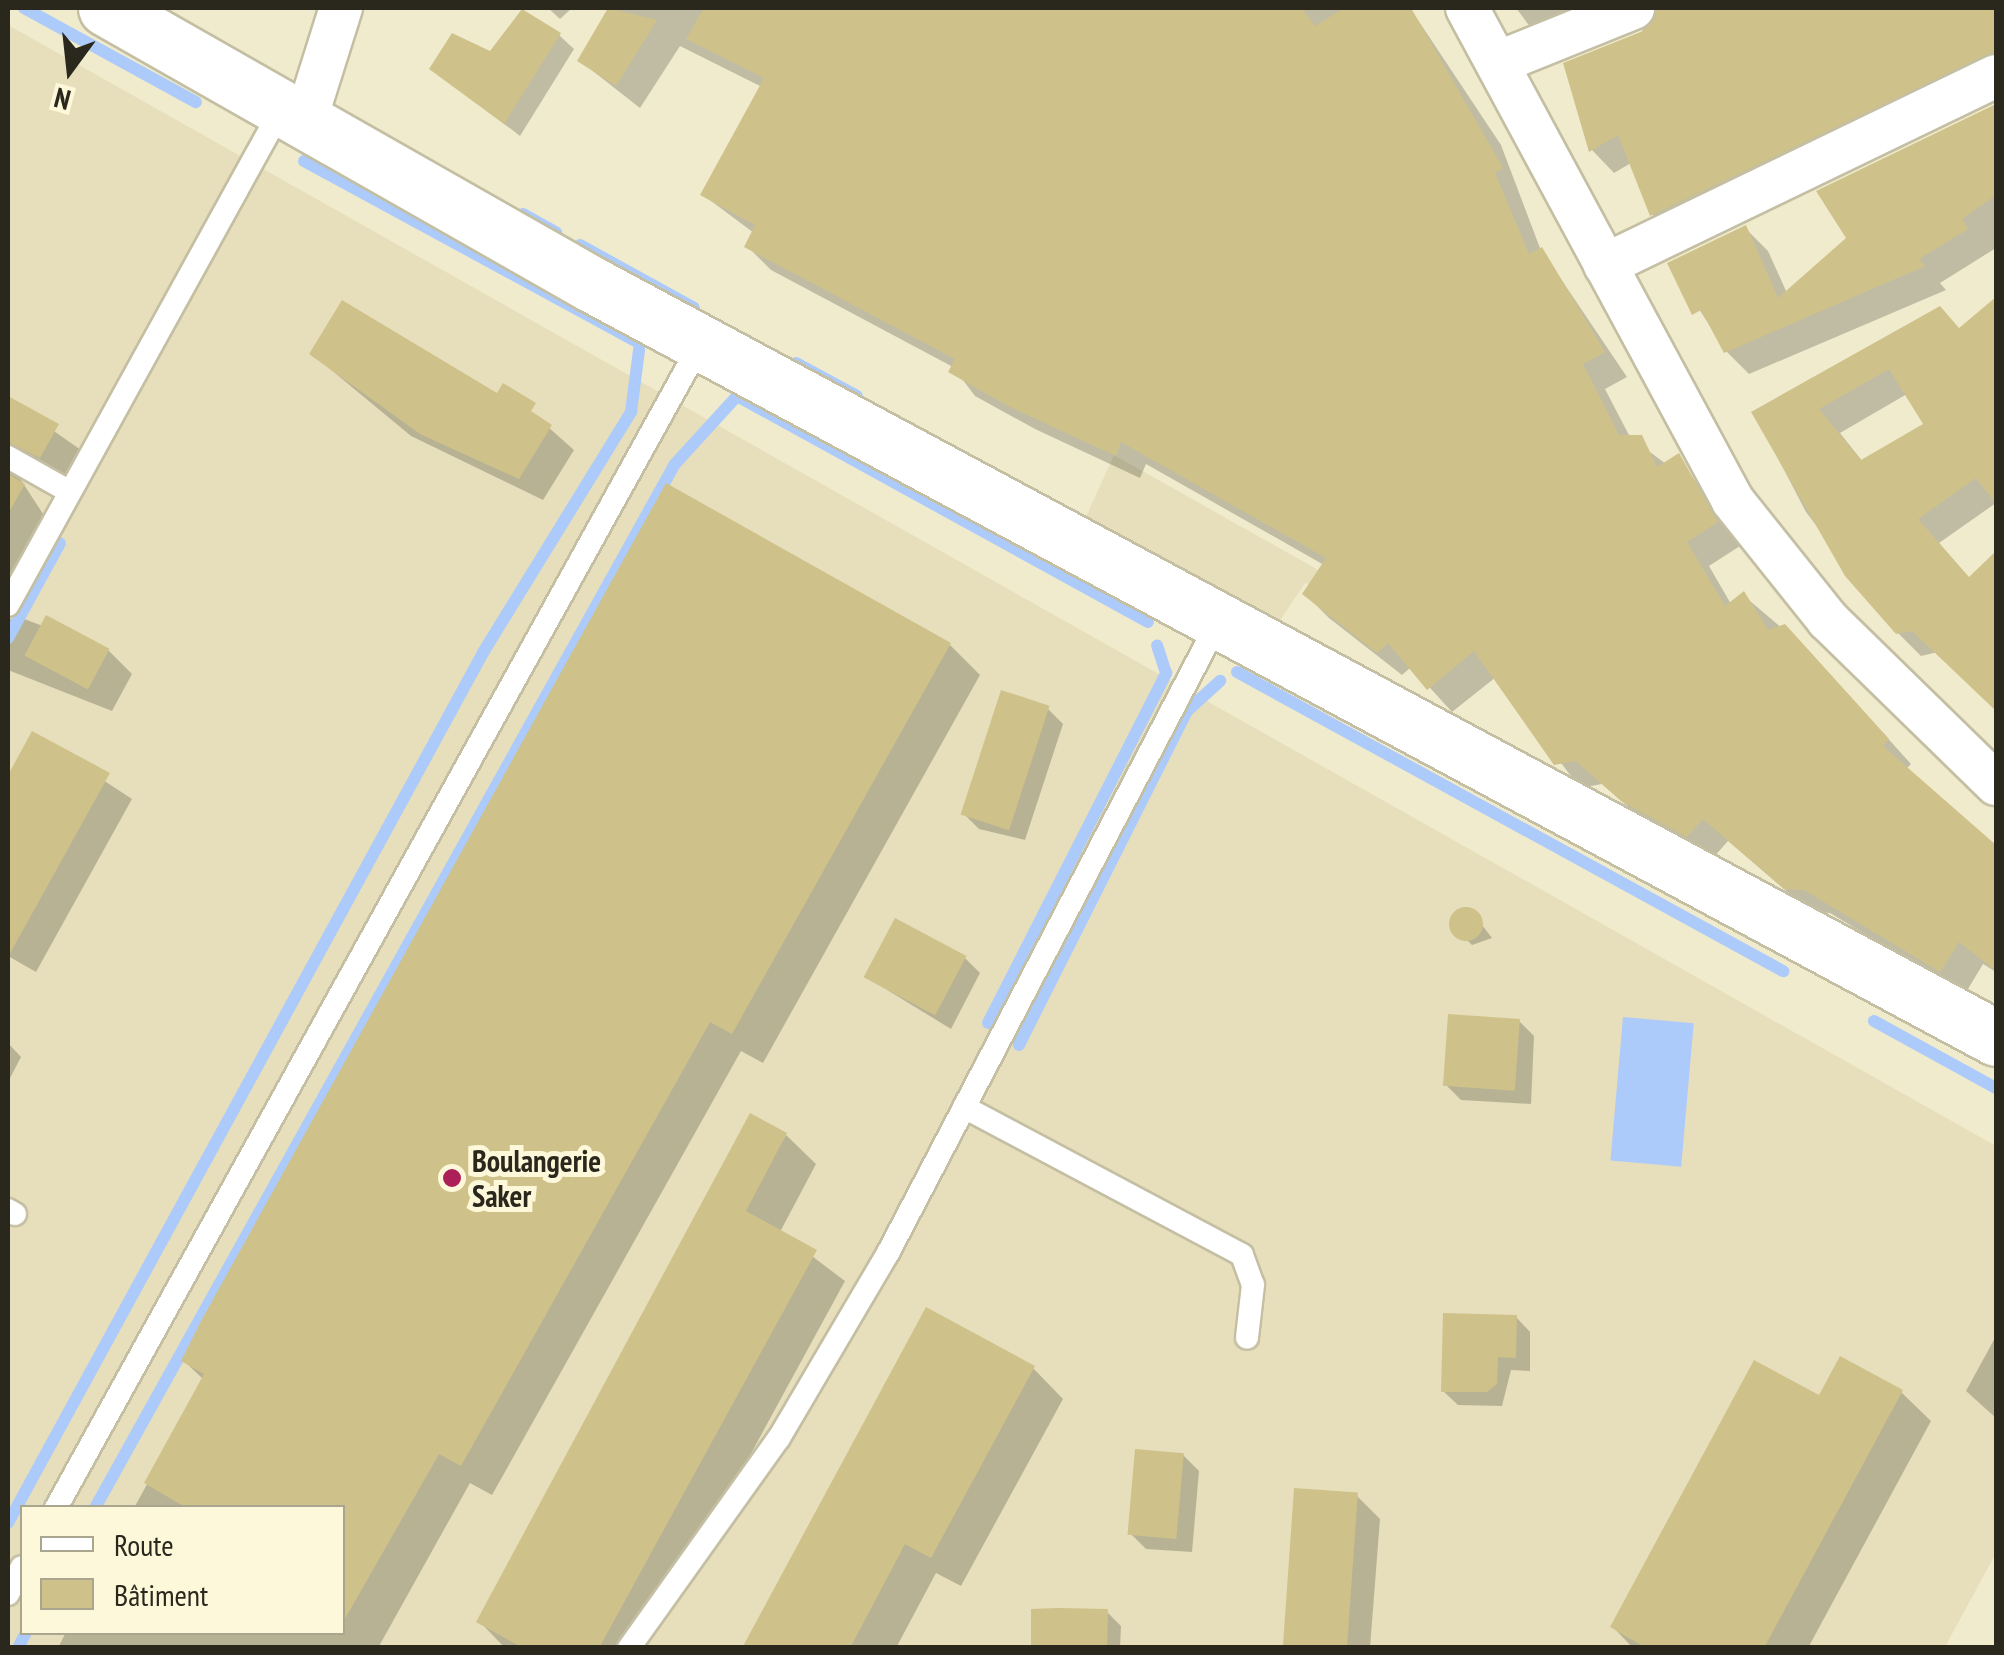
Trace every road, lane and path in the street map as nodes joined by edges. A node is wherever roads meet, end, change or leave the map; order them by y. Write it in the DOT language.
graph roads {
  1 [pos="106,8"];
  2 [pos="1467,8"];
  3 [pos="1633,8"];
  4 [pos="338,9"];
  5 [pos="1497,63"];
  6 [pos="1996,76"];
  7 [pos="300,112"];
  8 [pos="1605,265"];
  9 [pos="701,343"];
  10 [pos="8,457"];
  11 [pos="70,492"];
  12 [pos="8,605"];
  13 [pos="1219,620"];
  14 [pos="1996,784"];
  15 [pos="1996,1038"];
  16 [pos="964,1107"];
  17 [pos="1248,1338"];
  18 [pos="58,1505"];
  19 [pos="20,1571"];
  20 [pos="8,1594"];
  21 [pos="629,1648"];
  1 -- 7 [label="main road"];
  2 -- 5 [label="street"];
  3 -- 5 [label="street"];
  4 -- 7 [label="street"];
  5 -- 8 [label="street"];
  6 -- 8 [label="street"];
  7 -- 9 [label="main road"];
  7 -- 11 [label="lane"];
  8 -- 14 [label="street"];
  9 -- 13 [label="main road"];
  9 -- 18 [label="lane"];
  10 -- 11 [label="lane"];
  11 -- 12 [label="lane"];
  13 -- 15 [label="main road"];
  13 -- 16 [label="lane"];
  16 -- 17 [label="lane"];
  16 -- 21 [label="lane"];
  19 -- 20 [label="lane"];
}
